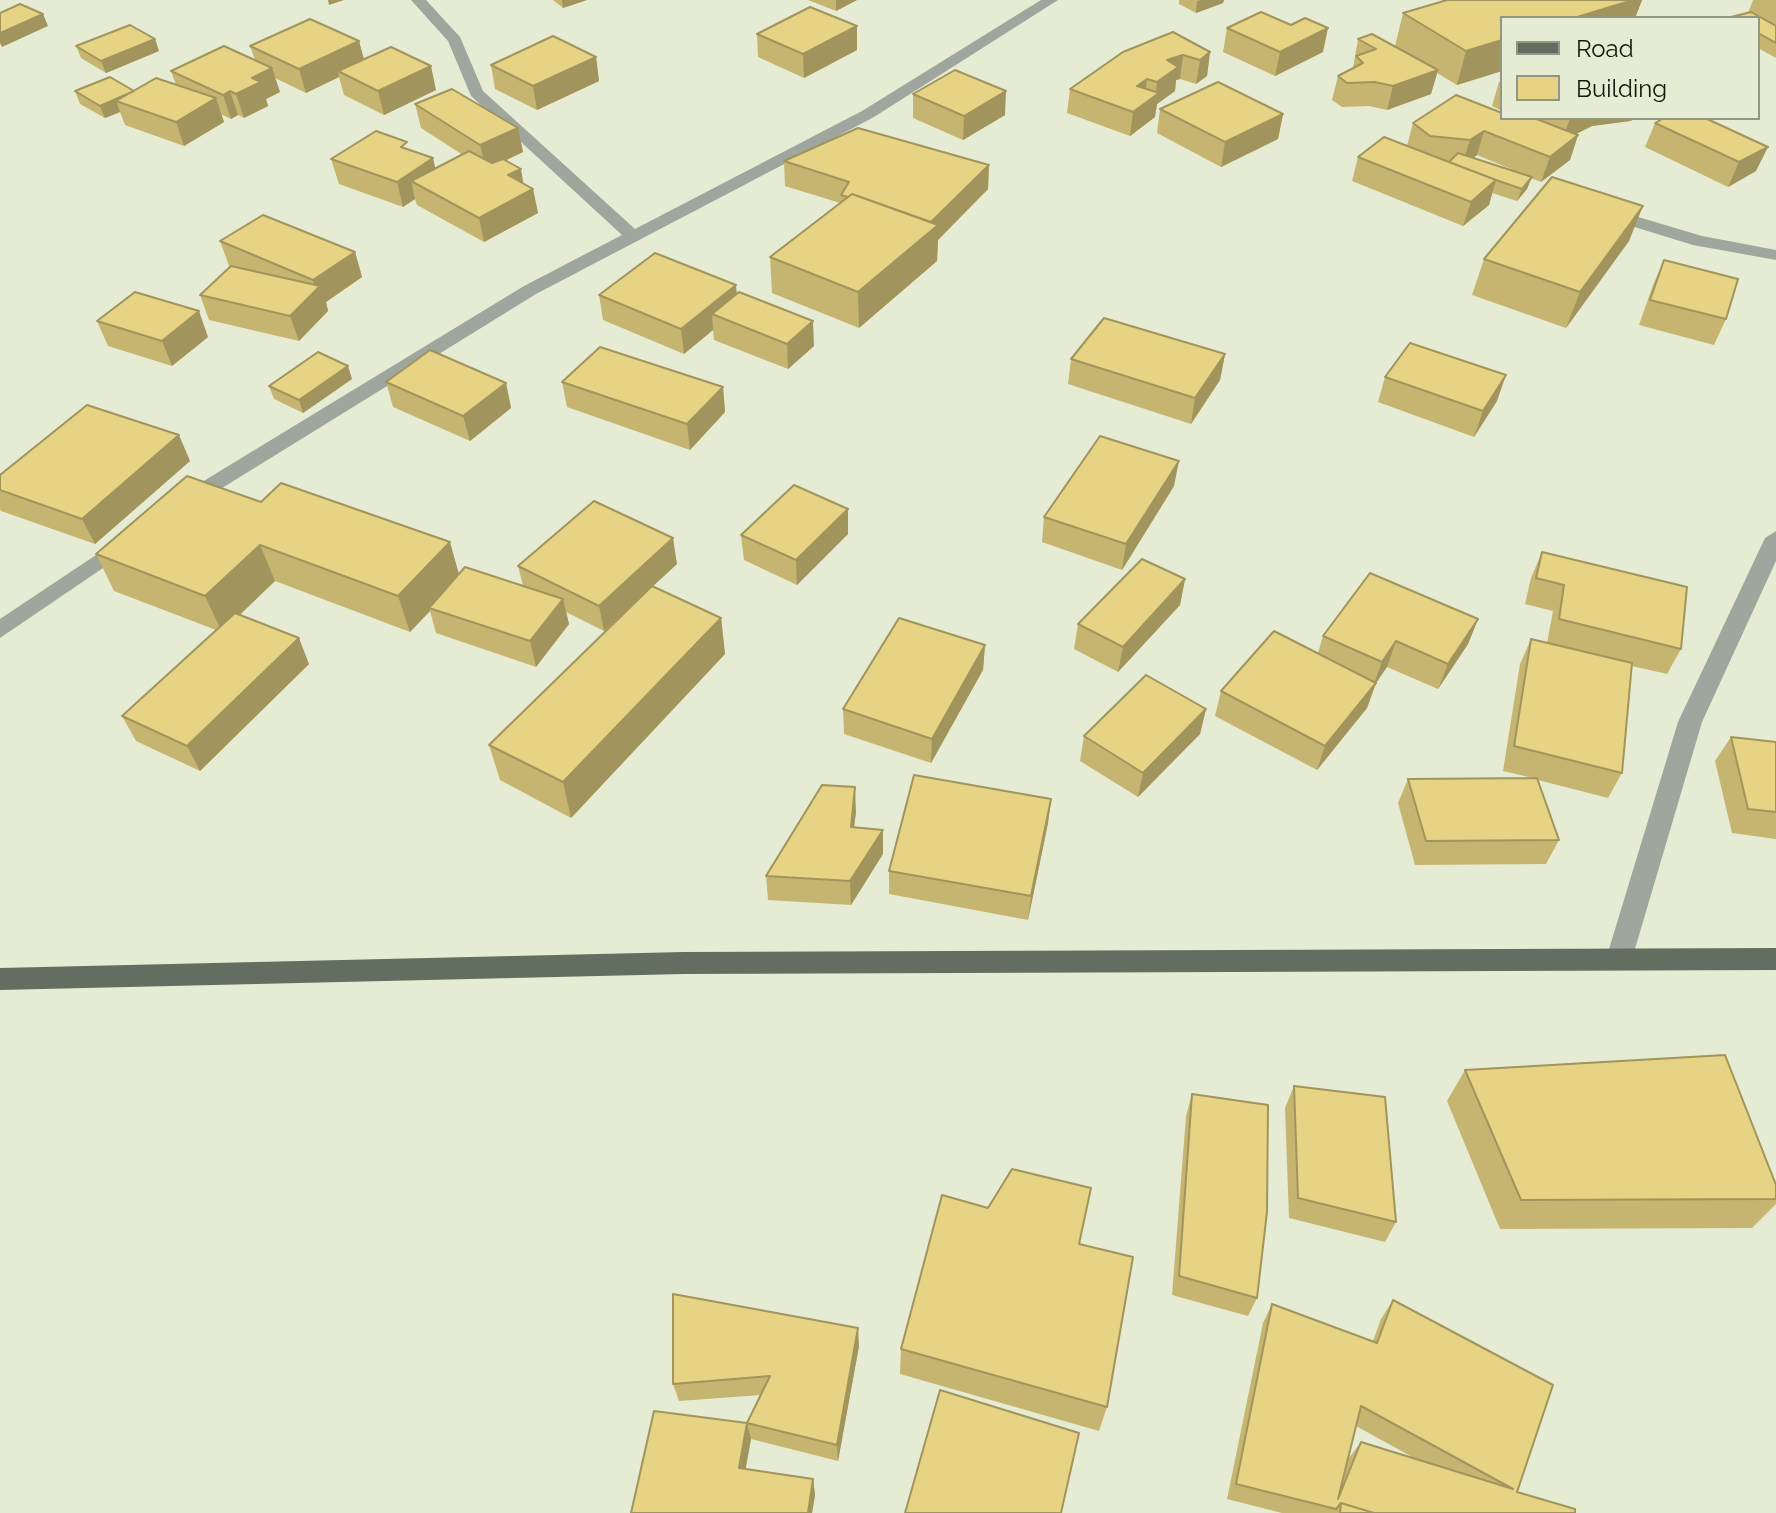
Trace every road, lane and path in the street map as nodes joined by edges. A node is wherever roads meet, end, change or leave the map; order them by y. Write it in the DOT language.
graph roads {
  1 [pos="418,0"];
  2 [pos="1051,0"];
  3 [pos="1606,213"];
  4 [pos="633,236"];
  5 [pos="1776,255"];
  6 [pos="175,509"];
  7 [pos="138,535"];
  8 [pos="1776,538"];
  9 [pos="0,630"];
  10 [pos="1619,959"];
  11 [pos="1776,959"];
  12 [pos="0,979"];
  1 -- 4 [label="street"];
  2 -- 4 [label="street"];
  3 -- 5 [label="street"];
  4 -- 6 [label="street"];
  7 -- 9 [label="street"];
  8 -- 10 [label="street"];
  10 -- 11 [label="main road"];
  10 -- 12 [label="main road"];
}
